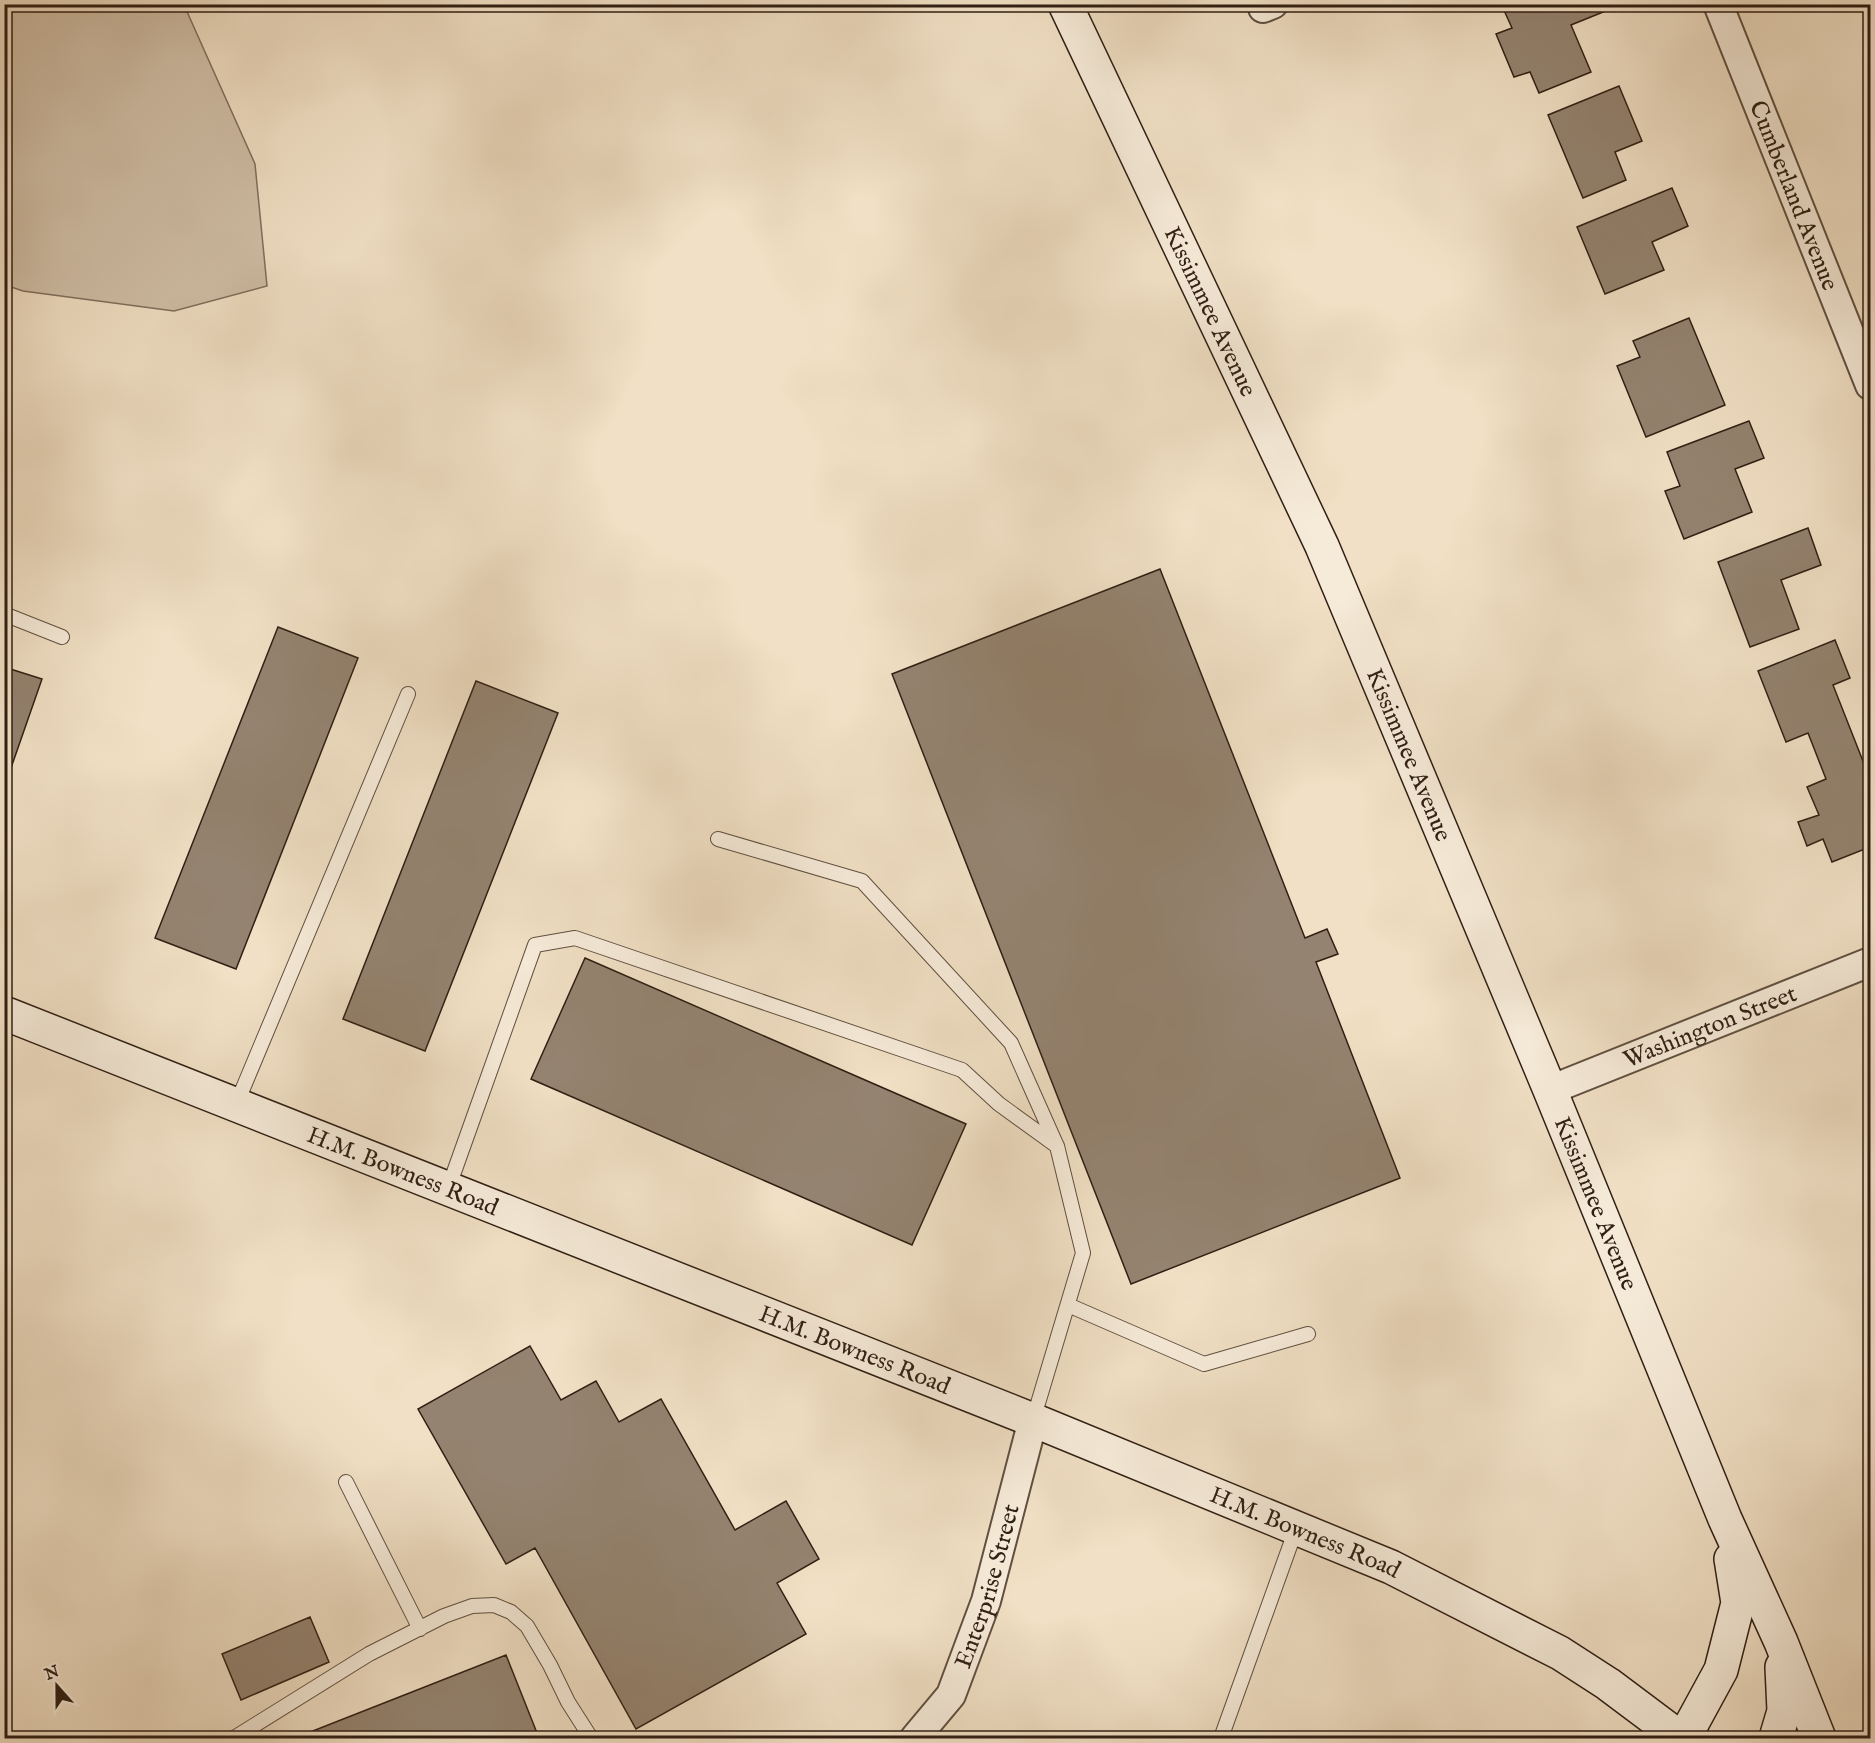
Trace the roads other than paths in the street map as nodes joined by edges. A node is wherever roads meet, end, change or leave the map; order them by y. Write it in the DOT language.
graph roads {
  1 [pos="1065,4"];
  2 [pos="1718,4"];
  3 [pos="1870,385"];
  4 [pos="4,614"];
  5 [pos="62,637"];
  6 [pos="408,694"];
  7 [pos="718,839"];
  8 [pos="1870,963"];
  9 [pos="4,1013"];
  10 [pos="1550,1090"];
  11 [pos="236,1105"];
  12 [pos="1057,1146"];
  13 [pos="448,1189"];
  14 [pos="1068,1305"];
  15 [pos="1308,1334"];
  16 [pos="1033,1420"];
  17 [pos="346,1482"];
  18 [pos="1725,1519"];
  19 [pos="1296,1528"];
  20 [pos="420,1629"];
  21 [pos="1781,1642"];
  22 [pos="234,1738"];
  23 [pos="591,1738"];
  24 [pos="915,1738"];
  25 [pos="1221,1738"];
  26 [pos="1682,1738"];
  27 [pos="1776,1738"];
  28 [pos="1819,1738"];
  1 -- 10 [label="street, Kissimmee Avenue"];
  2 -- 3 [label="street, Cumberland Avenue"];
  4 -- 5 [label="lane"];
  6 -- 11 [label="lane"];
  7 -- 12 [label="lane"];
  8 -- 10 [label="street, Washington Street"];
  9 -- 11 [label="street, H.M. Bowness Road"];
  10 -- 18 [label="street, Kissimmee Avenue"];
  11 -- 13 [label="street, H.M. Bowness Road"];
  12 -- 13 [label="lane"];
  12 -- 14 [label="lane"];
  13 -- 16 [label="street, H.M. Bowness Road"];
  14 -- 15 [label="lane"];
  14 -- 16 [label="lane"];
  16 -- 19 [label="street, H.M. Bowness Road"];
  16 -- 24 [label="street, Enterprise Street"];
  17 -- 20 [label="lane"];
  18 -- 21 [label="street, Kissimmee Avenue"];
  18 -- 26 [label="street, Kissimmee Avenue"];
  19 -- 25 [label="lane"];
  19 -- 26 [label="street, H.M. Bowness Road"];
  20 -- 22 [label="lane"];
  20 -- 23 [label="lane"];
  21 -- 27 [label="street"];
  21 -- 28 [label="street, Kissimmee Avenue"];
}
